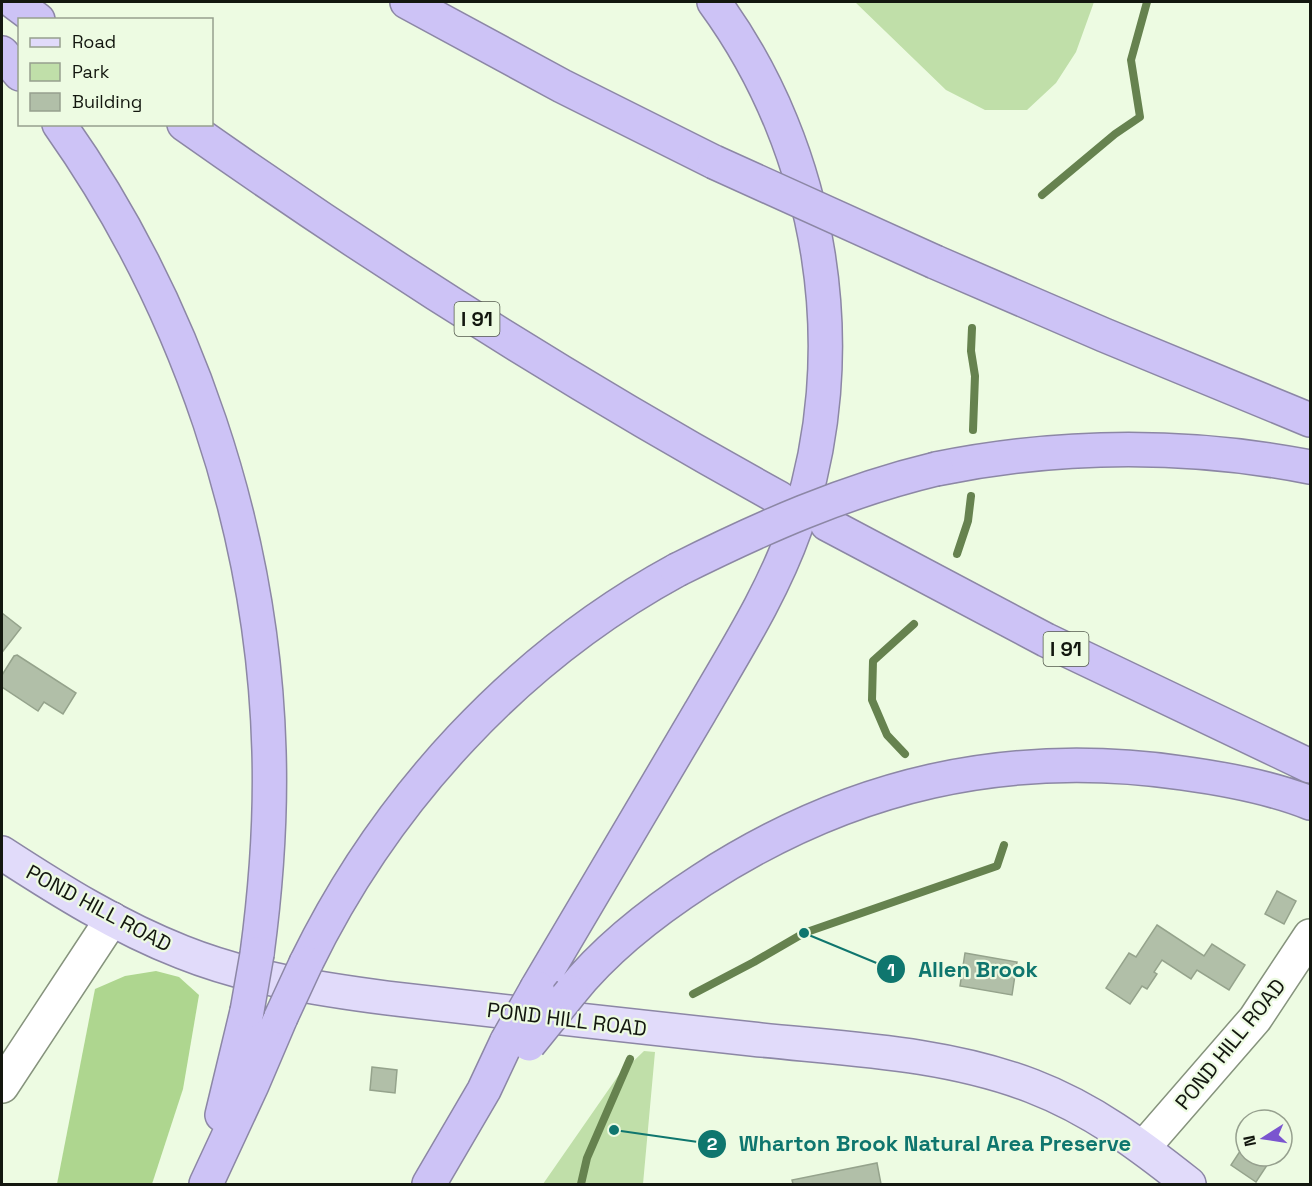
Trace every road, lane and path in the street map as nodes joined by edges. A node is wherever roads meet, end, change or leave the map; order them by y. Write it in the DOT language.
graph roads {
  1 [pos="14,2"];
  2 [pos="407,2"];
  3 [pos="714,2"];
  4 [pos="35,18"];
  5 [pos="2,53"];
  6 [pos="18,72"];
  7 [pos="60,126"];
  8 [pos="187,126"];
  9 [pos="1311,420"];
  10 [pos="1311,467"];
  11 [pos="1311,766"];
  12 [pos="1311,803"];
  13 [pos="2,853"];
  14 [pos="112,919"];
  15 [pos="1311,936"];
  16 [pos="518,1042"];
  17 [pos="2,1086"];
  18 [pos="1143,1148"];
  19 [pos="206,1183"];
  20 [pos="429,1185"];
  21 [pos="1189,1185"];
  1 -- 4 [label="highway"];
  2 -- 9 [label="highway, bridge"];
  3 -- 16 [label="highway, bridge"];
  5 -- 6 [label="highway"];
  7 -- 19 [label="highway, bridge"];
  8 -- 11 [label="highway, I 91"];
  10 -- 19 [label="highway, bridge"];
  12 -- 16 [label="highway, bridge"];
  13 -- 14 [label="main road, POND HILL ROAD"];
  14 -- 17 [label="street"];
  14 -- 18 [label="main road, POND HILL ROAD"];
  15 -- 18 [label="street, POND HILL ROAD"];
  16 -- 20 [label="highway"];
  18 -- 21 [label="main road, POND HILL ROAD"];
}
